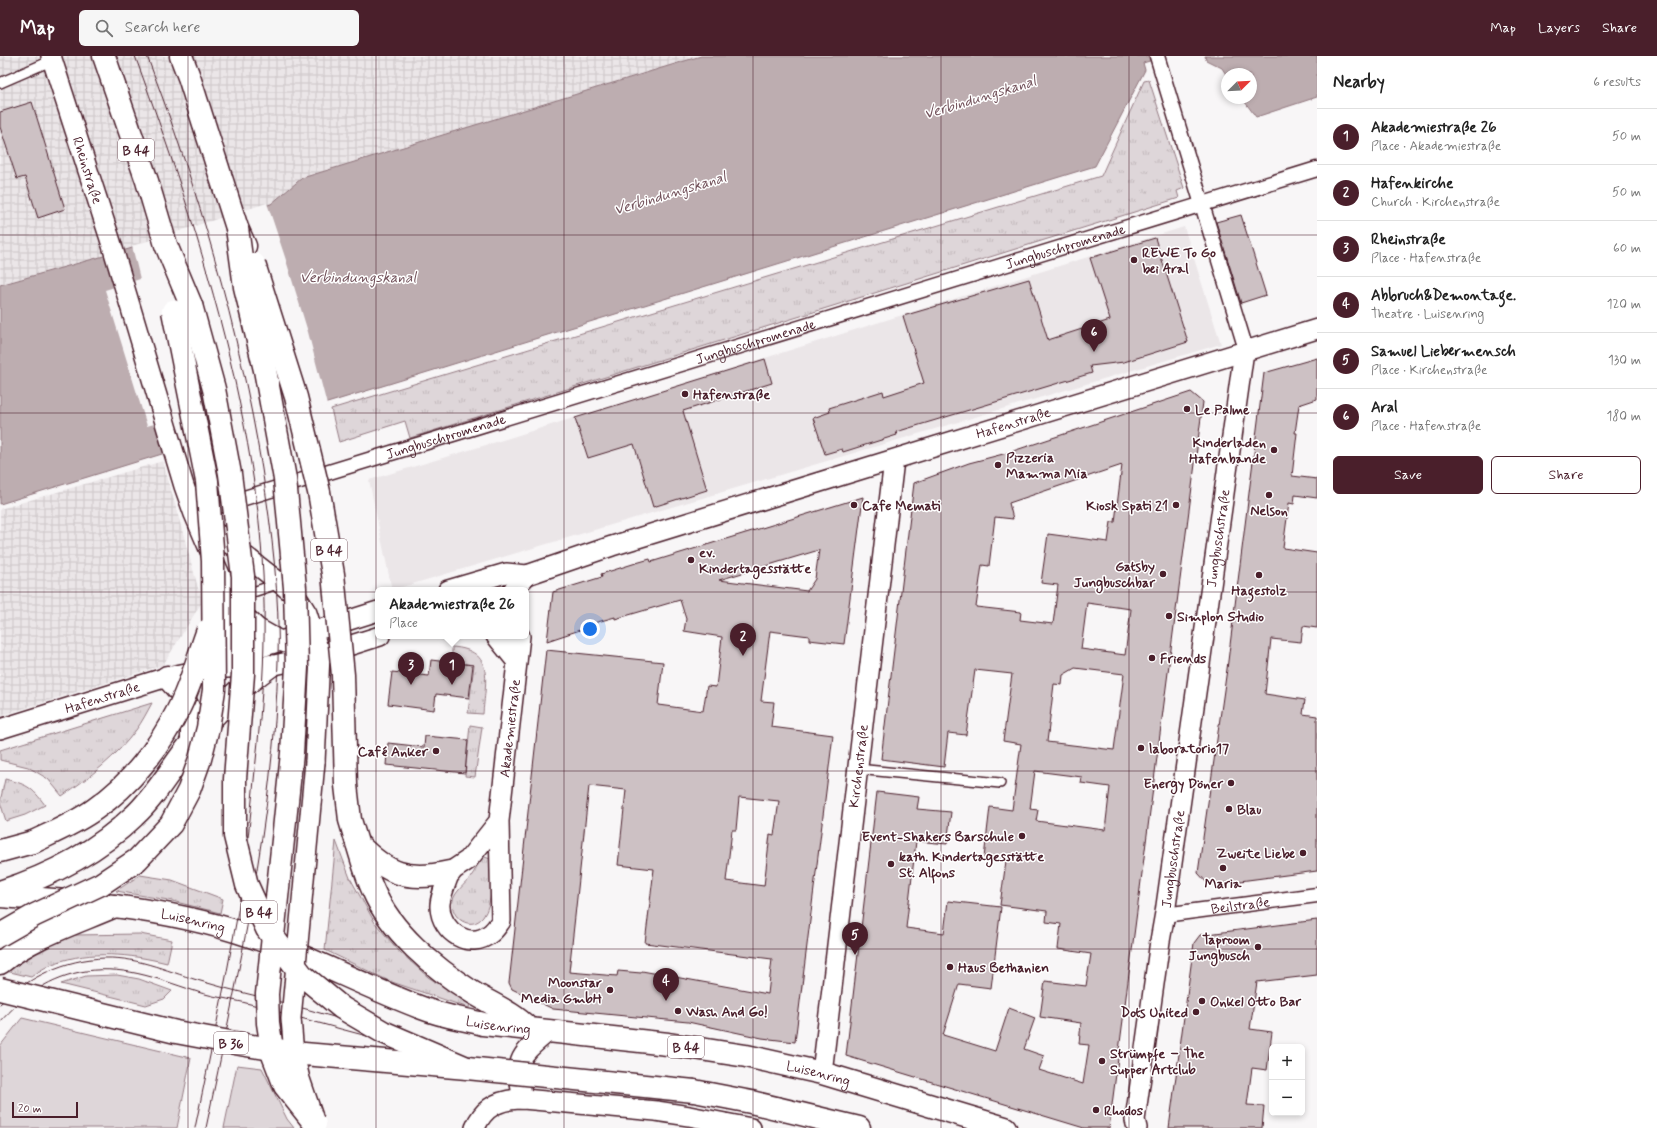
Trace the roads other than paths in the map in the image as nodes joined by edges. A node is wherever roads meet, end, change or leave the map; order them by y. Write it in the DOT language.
graph roads {
  1 [pos="104,56"];
  2 [pos="181,56"];
  3 [pos="52,58"];
  4 [pos="1158,59"];
  5 [pos="0,83"];
  6 [pos="1317,169"];
  7 [pos="1203,205"];
  8 [pos="237,228"];
  9 [pos="166,245"];
  10 [pos="1317,329"];
  11 [pos="1244,351"];
  12 [pos="894,460"];
  13 [pos="195,516"];
  14 [pos="526,582"];
  15 [pos="280,583"];
  16 [pos="458,587"];
  17 [pos="233,605"];
  18 [pos="375,612"];
  19 [pos="212,618"];
  20 [pos="314,631"];
  21 [pos="375,638"];
  22 [pos="499,639"];
  23 [pos="520,639"];
  24 [pos="280,641"];
  25 [pos="320,655"];
  26 [pos="518,662"];
  27 [pos="213,664"];
  28 [pos="270,666"];
  29 [pos="167,677"];
  30 [pos="0,729"];
  31 [pos="192,742"];
  32 [pos="858,769"];
  33 [pos="1000,783"];
  34 [pos="499,821"];
  35 [pos="357,843"];
  36 [pos="0,852"];
  37 [pos="450,872"];
  38 [pos="0,892"];
  39 [pos="1317,895"];
  40 [pos="0,896"];
  41 [pos="116,905"];
  42 [pos="1164,915"];
  43 [pos="0,935"];
  44 [pos="0,963"];
  45 [pos="0,989"];
  46 [pos="539,1029"];
  47 [pos="467,1068"];
  48 [pos="822,1073"];
  49 [pos="523,1099"];
  50 [pos="317,1126"];
  51 [pos="476,1128"];
  52 [pos="752,1128"];
  53 [pos="859,1128"];
  54 [pos="1005,1128"];
  55 [pos="1137,1128"];
  1 -- 9 [label="main road, B 44"];
  2 -- 8 [label="main road, B 44"];
  3 -- 5 [label="lane"];
  3 -- 13 [label="street, Rheinstraße"];
  4 -- 7 [label="street"];
  6 -- 7 [label="street, Jungbuschpromenade"];
  7 -- 11 [label="street"];
  7 -- 13 [label="street, Jungbuschpromenade"];
  8 -- 35 [label="main road, B 44, bridge"];
  8 -- 50 [label="main road, bridge"];
  9 -- 19 [label="main road, bridge"];
  9 -- 47 [label="main road, B 44, bridge"];
  10 -- 11 [label="street, Hafenstraße"];
  11 -- 12 [label="street, Hafenstraße"];
  11 -- 42 [label="street, Jungbuschstraße"];
  12 -- 14 [label="street, Hafenstraße"];
  12 -- 32 [label="street, Kirchenstraße"];
  13 -- 15 [label="street"];
  13 -- 17 [label="street"];
  14 -- 16 [label="street, Hafenstraße"];
  15 -- 17 [label="lane"];
  15 -- 20 [label="street"];
  17 -- 24 [label="street"];
  17 -- 27 [label="street"];
  18 -- 20 [label="street, Hafenstraße"];
  19 -- 36 [label="main road, bridge"];
  19 -- 43 [label="main road, bridge"];
  20 -- 24 [label="street, Hafenstraße"];
  20 -- 25 [label="street"];
  21 -- 25 [label="street, Hafenstraße"];
  22 -- 26 [label="street"];
  23 -- 26 [label="street, Akademiestraße"];
  24 -- 25 [label="street"];
  24 -- 27 [label="street, Hafenstraße"];
  25 -- 28 [label="street, Hafenstraße"];
  25 -- 50 [label="street, bridge"];
  26 -- 34 [label="street, Akademiestraße"];
  27 -- 28 [label="street, Hafenstraße"];
  27 -- 29 [label="street, Hafenstraße"];
  28 -- 31 [label="main road"];
  29 -- 30 [label="street, Hafenstraße"];
  29 -- 31 [label="main road"];
  31 -- 38 [label="main road"];
  32 -- 33 [label="lane"];
  32 -- 48 [label="street, Kirchenstraße"];
  34 -- 37 [label="street"];
  34 -- 37 [label="street, Akademiestraße"];
  35 -- 37 [label="main road"];
  35 -- 46 [label="main road, B 44"];
  39 -- 42 [label="street, Beilstraße"];
  40 -- 41 [label="main road, Luisenring"];
  41 -- 44 [label="main road"];
  41 -- 46 [label="main road, Luisenring"];
  42 -- 55 [label="street, Jungbuschstraße"];
  45 -- 47 [label="main road, B 36, bridge"];
  46 -- 48 [label="main road, Luisenring / B 44"];
  46 -- 49 [label="street"];
  47 -- 53 [label="main road, B 44, bridge"];
  48 -- 54 [label="main road, Luisenring / B 44"];
  49 -- 51 [label="street"];
  49 -- 52 [label="street"];
}
